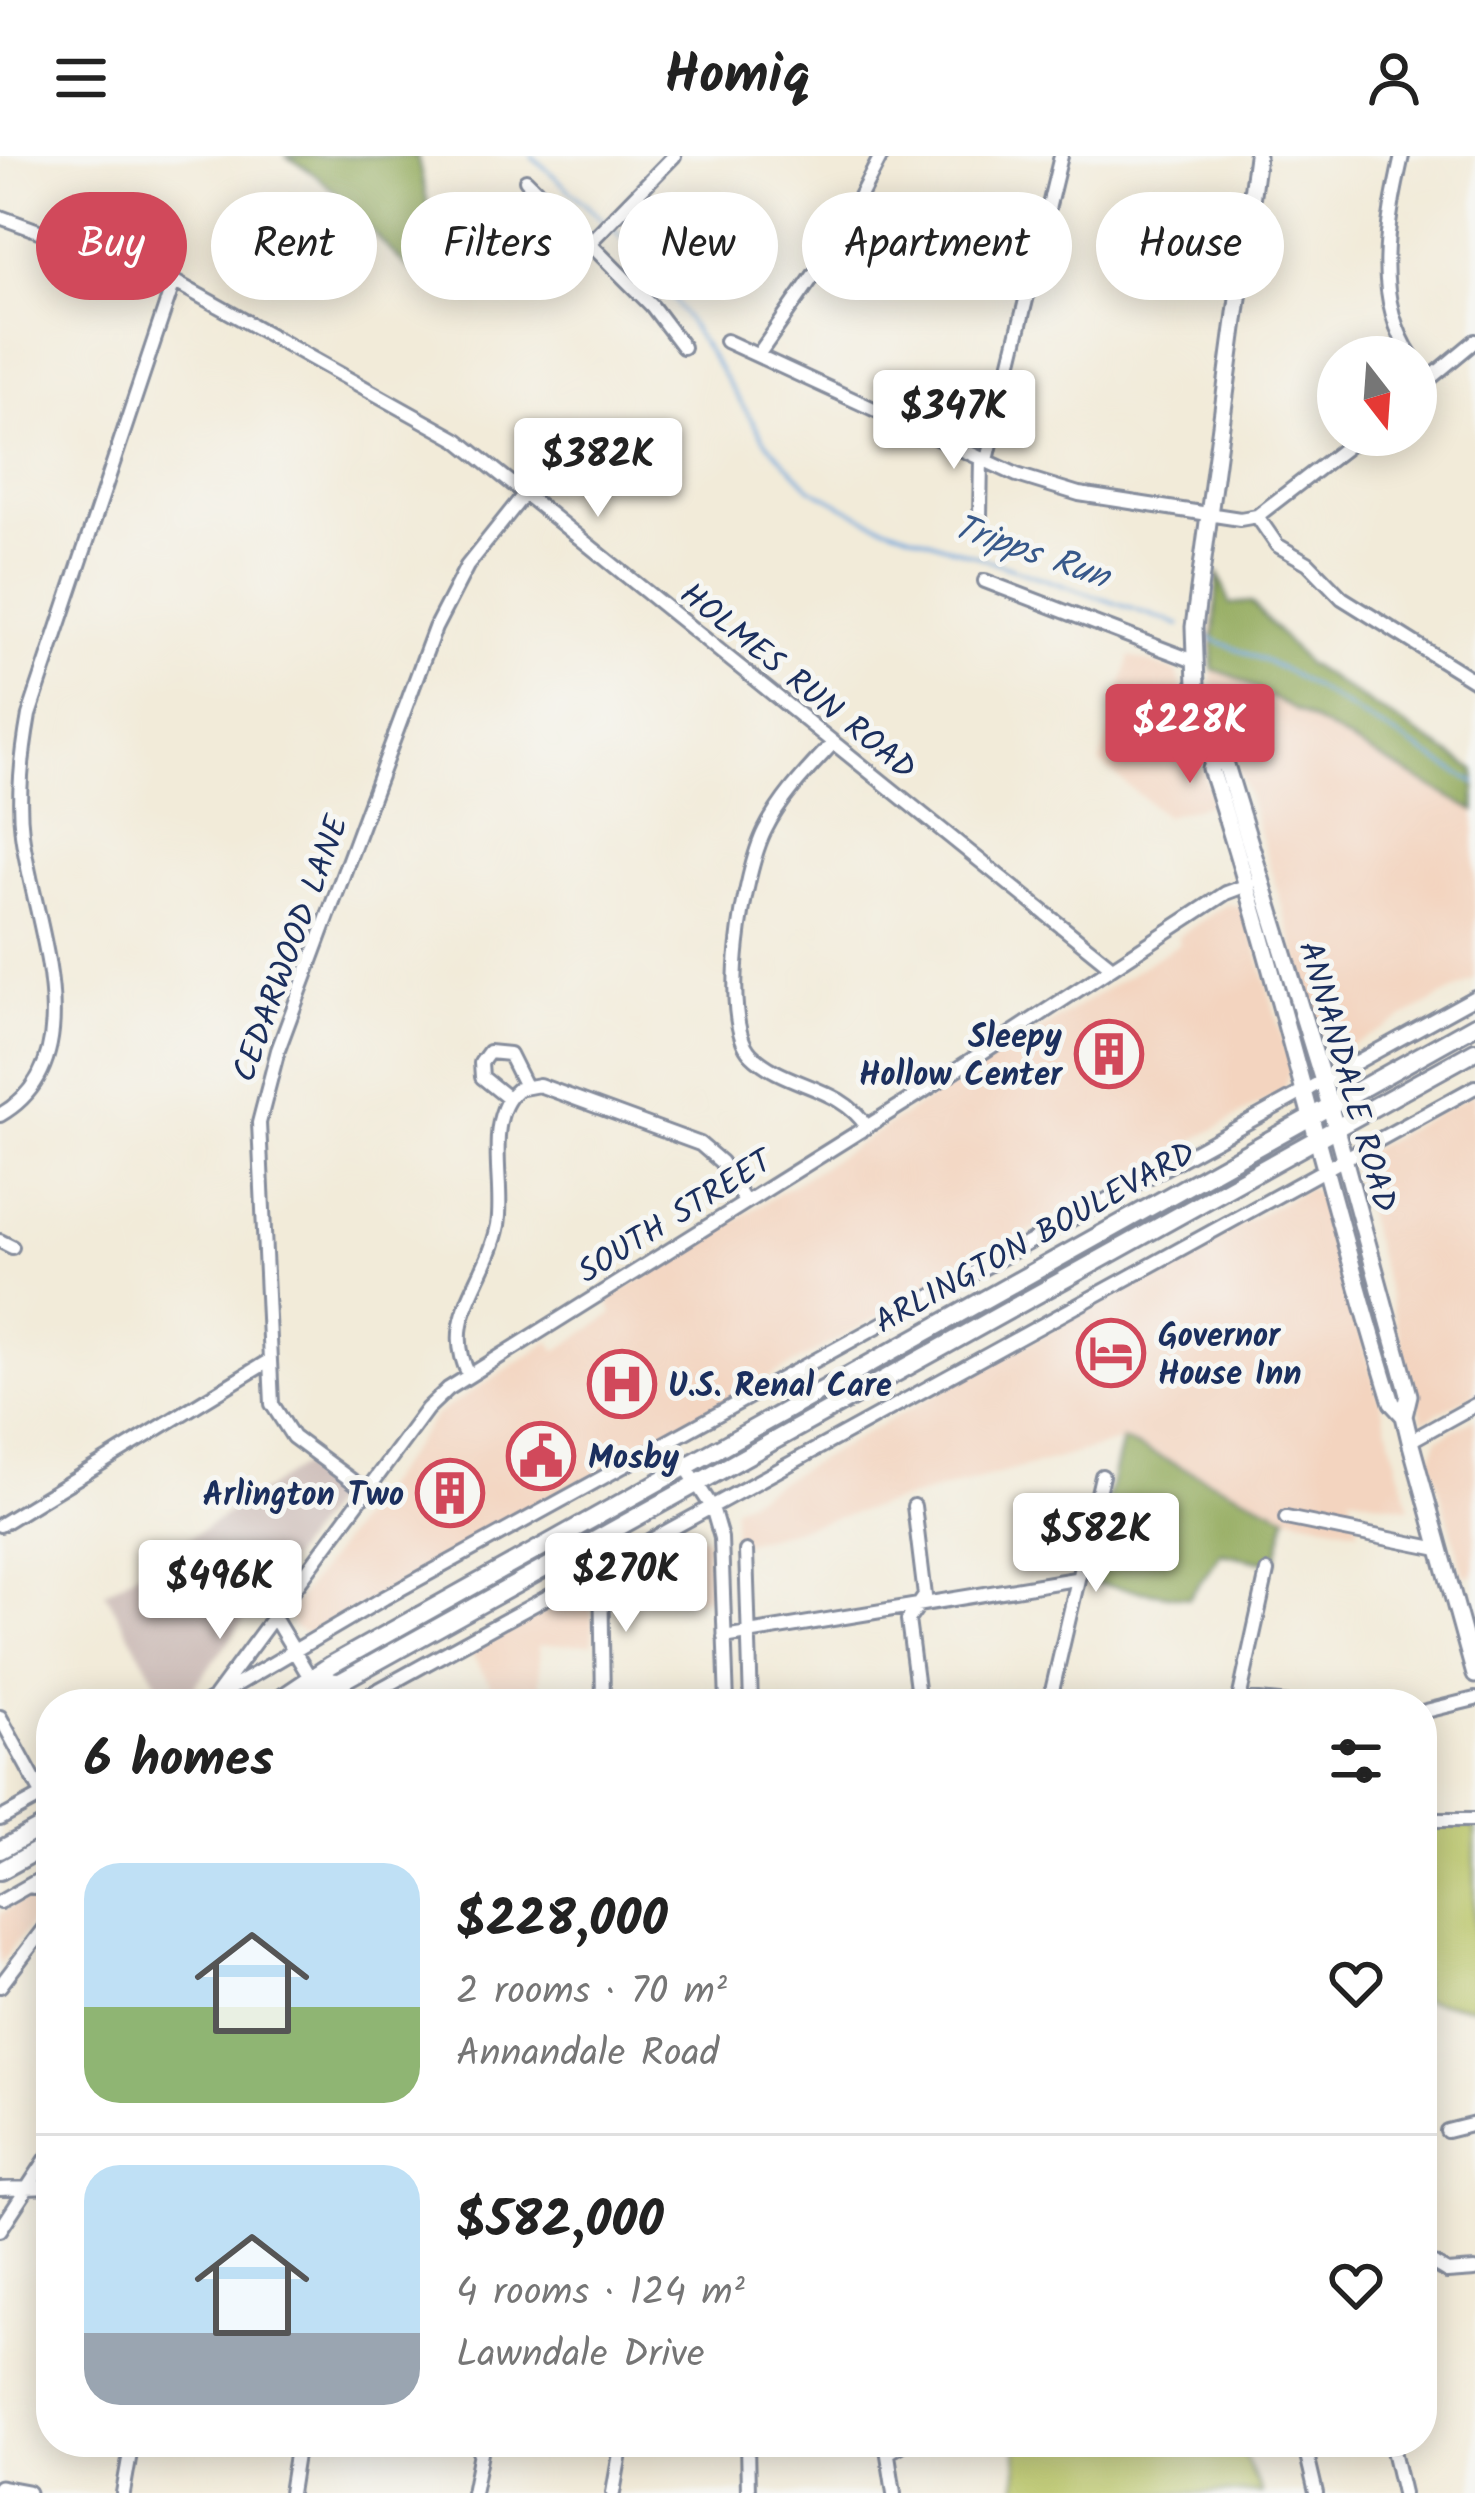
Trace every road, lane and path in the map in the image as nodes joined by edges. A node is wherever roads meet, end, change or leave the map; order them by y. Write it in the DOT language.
graph roads {
  1 [pos="674,156"];
  2 [pos="881,156"];
  3 [pos="1061,156"];
  4 [pos="1257,156"];
  5 [pos="1402,156"];
  6 [pos="526,180"];
  7 [pos="539,192"];
  8 [pos="0,218"];
  9 [pos="36,231"];
  10 [pos="594,239"];
  11 [pos="594,241"];
  12 [pos="187,288"];
  13 [pos="168,300"];
  14 [pos="1401,336"];
  15 [pos="727,341"];
  16 [pos="1475,341"];
  17 [pos="683,346"];
  18 [pos="758,355"];
  19 [pos="1437,372"];
  20 [pos="1335,456"];
  21 [pos="984,459"];
  22 [pos="526,492"];
  23 [pos="1208,512"];
  24 [pos="1257,516"];
  25 [pos="980,517"];
  26 [pos="986,581"];
  27 [pos="1193,661"];
  28 [pos="1475,682"];
  29 [pos="833,742"];
  30 [pos="1256,882"];
  31 [pos="1112,967"];
  32 [pos="1475,997"];
  33 [pos="1475,1024"];
  34 [pos="1475,1051"];
  35 [pos="1322,1078"];
  36 [pos="525,1086"];
  37 [pos="1306,1087"];
  38 [pos="1475,1087"];
  39 [pos="508,1098"];
  40 [pos="1321,1110"];
  41 [pos="0,1115"];
  42 [pos="867,1127"];
  43 [pos="1336,1129"];
  44 [pos="1318,1138"];
  45 [pos="1342,1158"];
  46 [pos="1324,1168"];
  47 [pos="746,1202"];
  48 [pos="1095,1205"];
  49 [pos="1109,1230"];
  50 [pos="1004,1314"];
  51 [pos="1018,1336"];
  52 [pos="267,1362"];
  53 [pos="469,1375"];
  54 [pos="1475,1405"];
  55 [pos="1404,1416"];
  56 [pos="669,1441"];
  57 [pos="1410,1441"];
  58 [pos="685,1467"];
  59 [pos="1102,1476"];
  60 [pos="696,1482"];
  61 [pos="366,1491"];
  62 [pos="914,1506"];
  63 [pos="712,1507"];
  64 [pos="1286,1518"];
  65 [pos="0,1525"];
  66 [pos="1439,1549"];
  67 [pos="746,1551"];
  68 [pos="601,1567"];
  69 [pos="1267,1572"];
  70 [pos="1075,1580"];
  71 [pos="916,1608"];
  72 [pos="272,1614"];
  73 [pos="748,1634"];
  74 [pos="724,1637"];
  75 [pos="292,1649"];
  76 [pos="1475,1675"];
  77 [pos="312,1682"];
  78 [pos="220,1689"];
  79 [pos="231,1689"];
  80 [pos="299,1689"];
  81 [pos="380,1689"];
  82 [pos="603,1689"];
  83 [pos="726,1689"];
  84 [pos="750,1689"];
  85 [pos="918,1689"];
  86 [pos="1052,1689"];
  87 [pos="1242,1689"];
  88 [pos="1475,1699"];
  89 [pos="1437,1708"];
  90 [pos="0,1717"];
  91 [pos="36,1776"];
  92 [pos="36,1800"];
  93 [pos="0,1819"];
  94 [pos="1437,1820"];
  95 [pos="1475,1820"];
  96 [pos="36,1830"];
  97 [pos="0,1850"];
  98 [pos="36,1851"];
  99 [pos="0,1871"];
  100 [pos="36,1881"];
  101 [pos="27,1886"];
  102 [pos="36,1888"];
  103 [pos="0,1902"];
  104 [pos="36,1938"];
  105 [pos="0,1986"];
  106 [pos="1475,2124"];
  107 [pos="1447,2131"];
  108 [pos="36,2174"];
  109 [pos="0,2188"];
  110 [pos="26,2188"];
  111 [pos="36,2188"];
  112 [pos="0,2230"];
  113 [pos="1437,2266"];
  114 [pos="1475,2270"];
  115 [pos="129,2457"];
  116 [pos="296,2457"];
  117 [pos="480,2457"];
  118 [pos="619,2457"];
  119 [pos="747,2457"];
  120 [pos="890,2457"];
  121 [pos="1308,2457"];
  122 [pos="1395,2457"];
  123 [pos="0,2488"];
  124 [pos="27,2493"];
  125 [pos="123,2493"];
  126 [pos="290,2493"];
  127 [pos="473,2493"];
  128 [pos="613,2493"];
  129 [pos="748,2493"];
  130 [pos="894,2493"];
  131 [pos="1316,2493"];
  132 [pos="1403,2493"];
  1 -- 10 [label="street"];
  2 -- 18 [label="street"];
  3 -- 21 [label="street"];
  4 -- 23 [label="main road, ANNANDALE ROAD"];
  5 -- 14 [label="street"];
  6 -- 7 [label="street"];
  8 -- 9 [label="street, HOLMES RUN ROAD"];
  11 -- 17 [label="street"];
  12 -- 22 [label="street, HOLMES RUN ROAD"];
  13 -- 41 [label="street"];
  15 -- 18 [label="street"];
  16 -- 19 [label="street"];
  18 -- 21 [label="street"];
  20 -- 24 [label="street"];
  21 -- 23 [label="street"];
  21 -- 25 [label="street"];
  22 -- 29 [label="street, HOLMES RUN ROAD"];
  22 -- 52 [label="street, CEDARWOOD LANE"];
  23 -- 24 [label="street"];
  23 -- 27 [label="main road, ANNANDALE ROAD"];
  24 -- 28 [label="street"];
  26 -- 27 [label="street"];
  27 -- 30 [label="main road, ANNANDALE ROAD"];
  29 -- 31 [label="street, HOLMES RUN ROAD"];
  29 -- 42 [label="street"];
  30 -- 31 [label="street, SOUTH STREET"];
  30 -- 35 [label="main road, ANNANDALE ROAD"];
  30 -- 37 [label="main road, ANNANDALE ROAD"];
  31 -- 42 [label="street, SOUTH STREET"];
  32 -- 35 [label="street"];
  33 -- 40 [label="highway, ARLINGTON BOULEVARD"];
  34 -- 43 [label="highway, ARLINGTON BOULEVARD"];
  35 -- 37 [label="street"];
  35 -- 40 [label="main road, ANNANDALE ROAD"];
  36 -- 39 [label="street"];
  36 -- 39 [label="street"];
  36 -- 47 [label="street"];
  37 -- 40 [label="main road, ANNANDALE ROAD"];
  37 -- 48 [label="street"];
  38 -- 45 [label="street"];
  39 -- 53 [label="street"];
  40 -- 43 [label="main road, ANNANDALE ROAD"];
  40 -- 44 [label="main road, ANNANDALE ROAD"];
  40 -- 49 [label="highway, ARLINGTON BOULEVARD"];
  42 -- 47 [label="street, SOUTH STREET"];
  43 -- 44 [label="highway, ARLINGTON BOULEVARD"];
  43 -- 45 [label="main road, ANNANDALE ROAD"];
  44 -- 46 [label="main road, ANNANDALE ROAD"];
  44 -- 50 [label="highway, ARLINGTON BOULEVARD"];
  45 -- 46 [label="street"];
  45 -- 55 [label="main road, ANNANDALE ROAD"];
  46 -- 51 [label="street"];
  46 -- 55 [label="main road, ANNANDALE ROAD"];
  47 -- 53 [label="street, SOUTH STREET"];
  48 -- 49 [label="street"];
  48 -- 56 [label="street"];
  49 -- 58 [label="highway, ARLINGTON BOULEVARD"];
  50 -- 51 [label="street"];
  50 -- 60 [label="highway, ARLINGTON BOULEVARD"];
  51 -- 63 [label="street"];
  52 -- 61 [label="street, CEDARWOOD LANE"];
  52 -- 65 [label="street"];
  53 -- 61 [label="street, SOUTH STREET"];
  54 -- 57 [label="street"];
  55 -- 57 [label="main road, ANNANDALE ROAD"];
  56 -- 58 [label="street"];
  56 -- 75 [label="street"];
  57 -- 66 [label="main road, ANNANDALE ROAD"];
  58 -- 60 [label="street"];
  58 -- 77 [label="highway, ARLINGTON BOULEVARD"];
  59 -- 70 [label="street"];
  60 -- 63 [label="street"];
  60 -- 77 [label="highway, ARLINGTON BOULEVARD"];
  61 -- 72 [label="street, SOUTH STREET"];
  62 -- 71 [label="street"];
  63 -- 68 [label="street"];
  63 -- 74 [label="street"];
  64 -- 66 [label="street"];
  66 -- 76 [label="main road, ANNANDALE ROAD"];
  67 -- 73 [label="street"];
  68 -- 81 [label="street"];
  68 -- 82 [label="street"];
  69 -- 87 [label="street"];
  70 -- 71 [label="street"];
  70 -- 86 [label="street"];
  71 -- 73 [label="street"];
  71 -- 85 [label="street"];
  72 -- 75 [label="street"];
  72 -- 78 [label="street, SOUTH STREET"];
  73 -- 74 [label="street"];
  73 -- 84 [label="street"];
  74 -- 83 [label="street"];
  75 -- 77 [label="street"];
  75 -- 79 [label="street"];
  77 -- 80 [label="highway, ARLINGTON BOULEVARD"];
  88 -- 89 [label="street"];
  90 -- 91 [label="street"];
  92 -- 93 [label="street"];
  94 -- 95 [label="street"];
  96 -- 97 [label="highway"];
  98 -- 99 [label="highway"];
  100 -- 101 [label="street"];
  101 -- 102 [label="street"];
  101 -- 103 [label="street"];
  104 -- 105 [label="street"];
  106 -- 107 [label="street"];
  108 -- 110 [label="street"];
  109 -- 110 [label="street"];
  110 -- 111 [label="street"];
  110 -- 112 [label="street"];
  113 -- 114 [label="street"];
  115 -- 125 [label="street"];
  116 -- 126 [label="street"];
  117 -- 127 [label="street"];
  118 -- 128 [label="street"];
  119 -- 129 [label="street"];
  120 -- 130 [label="street"];
  121 -- 131 [label="street"];
  122 -- 132 [label="street"];
  123 -- 124 [label="main road"];
}
